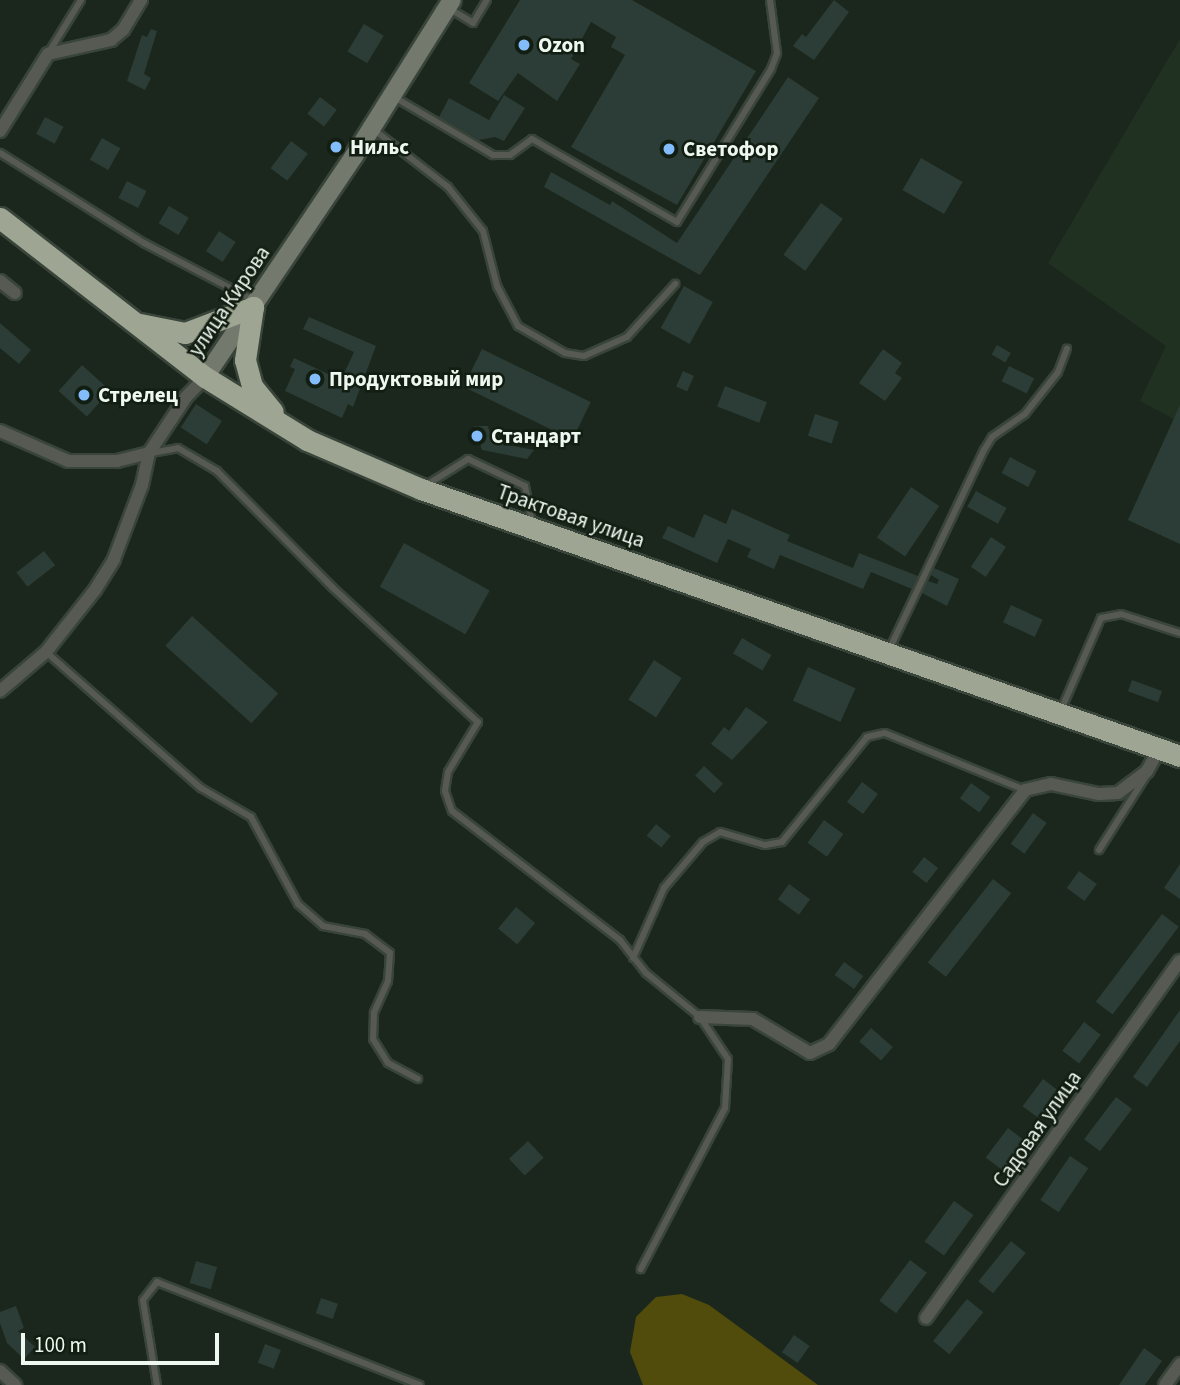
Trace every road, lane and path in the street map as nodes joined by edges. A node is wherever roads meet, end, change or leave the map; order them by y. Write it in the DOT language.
graph roads {
  1 [pos="81,0"];
  2 [pos="141,0"];
  3 [pos="488,0"];
  4 [pos="770,0"];
  5 [pos="450,3"];
  6 [pos="48,54"];
  7 [pos="393,96"];
  8 [pos="372,128"];
  9 [pos="0,131"];
  10 [pos="0,153"];
  11 [pos="0,218"];
  12 [pos="0,281"];
  13 [pos="676,284"];
  14 [pos="15,293"];
  15 [pos="255,304"];
  16 [pos="123,317"];
  17 [pos="1067,349"];
  18 [pos="205,377"];
  19 [pos="0,431"];
  20 [pos="307,440"];
  21 [pos="149,453"];
  22 [pos="421,489"];
  23 [pos="532,528"];
  24 [pos="1180,633"];
  25 [pos="46,652"];
  26 [pos="888,653"];
  27 [pos="0,691"];
  28 [pos="1060,712"];
  29 [pos="1159,749"];
  30 [pos="1180,756"];
  31 [pos="1147,771"];
  32 [pos="1026,790"];
  33 [pos="1099,850"];
  34 [pos="633,958"];
  35 [pos="1180,961"];
  36 [pos="700,1017"];
  37 [pos="418,1079"];
  38 [pos="641,1269"];
  39 [pos="926,1318"];
  40 [pos="1180,1364"];
  41 [pos="0,1371"];
  42 [pos="15,1385"];
  43 [pos="157,1385"];
  44 [pos="420,1385"];
  45 [pos="1165,1385"];
  1 -- 6 [label="lane"];
  2 -- 6 [label="street"];
  3 -- 5 [label="lane"];
  4 -- 7 [label="lane"];
  5 -- 7 [label="street, улица Кирова"];
  6 -- 9 [label="street"];
  7 -- 8 [label="street, улица Кирова"];
  8 -- 13 [label="lane"];
  8 -- 15 [label="street, улица Кирова"];
  10 -- 15 [label="lane"];
  11 -- 16 [label="highway, Трактовая улица"];
  12 -- 14 [label="street"];
  15 -- 16 [label="highway"];
  15 -- 18 [label="street, улица Кирова"];
  15 -- 20 [label="highway"];
  16 -- 18 [label="highway, Трактовая улица"];
  17 -- 26 [label="lane"];
  18 -- 20 [label="highway, Трактовая улица"];
  18 -- 21 [label="street, улица Кирова"];
  19 -- 21 [label="street"];
  20 -- 22 [label="highway, Трактовая улица"];
  21 -- 25 [label="street, улица Кирова"];
  21 -- 34 [label="lane"];
  22 -- 23 [label="highway, Трактовая улица"];
  22 -- 23 [label="lane"];
  23 -- 26 [label="highway, Трактовая улица"];
  24 -- 28 [label="lane"];
  25 -- 27 [label="street, улица Кирова"];
  25 -- 37 [label="lane"];
  26 -- 28 [label="highway, Трактовая улица"];
  28 -- 29 [label="highway, Трактовая улица"];
  29 -- 30 [label="highway, Трактовая улица"];
  29 -- 31 [label="street"];
  31 -- 32 [label="street"];
  31 -- 33 [label="lane"];
  32 -- 34 [label="lane"];
  32 -- 36 [label="street"];
  34 -- 36 [label="lane"];
  35 -- 39 [label="street, Садовая улица"];
  36 -- 38 [label="lane"];
  40 -- 45 [label="street"];
  41 -- 42 [label="street"];
  43 -- 44 [label="lane"];
}
